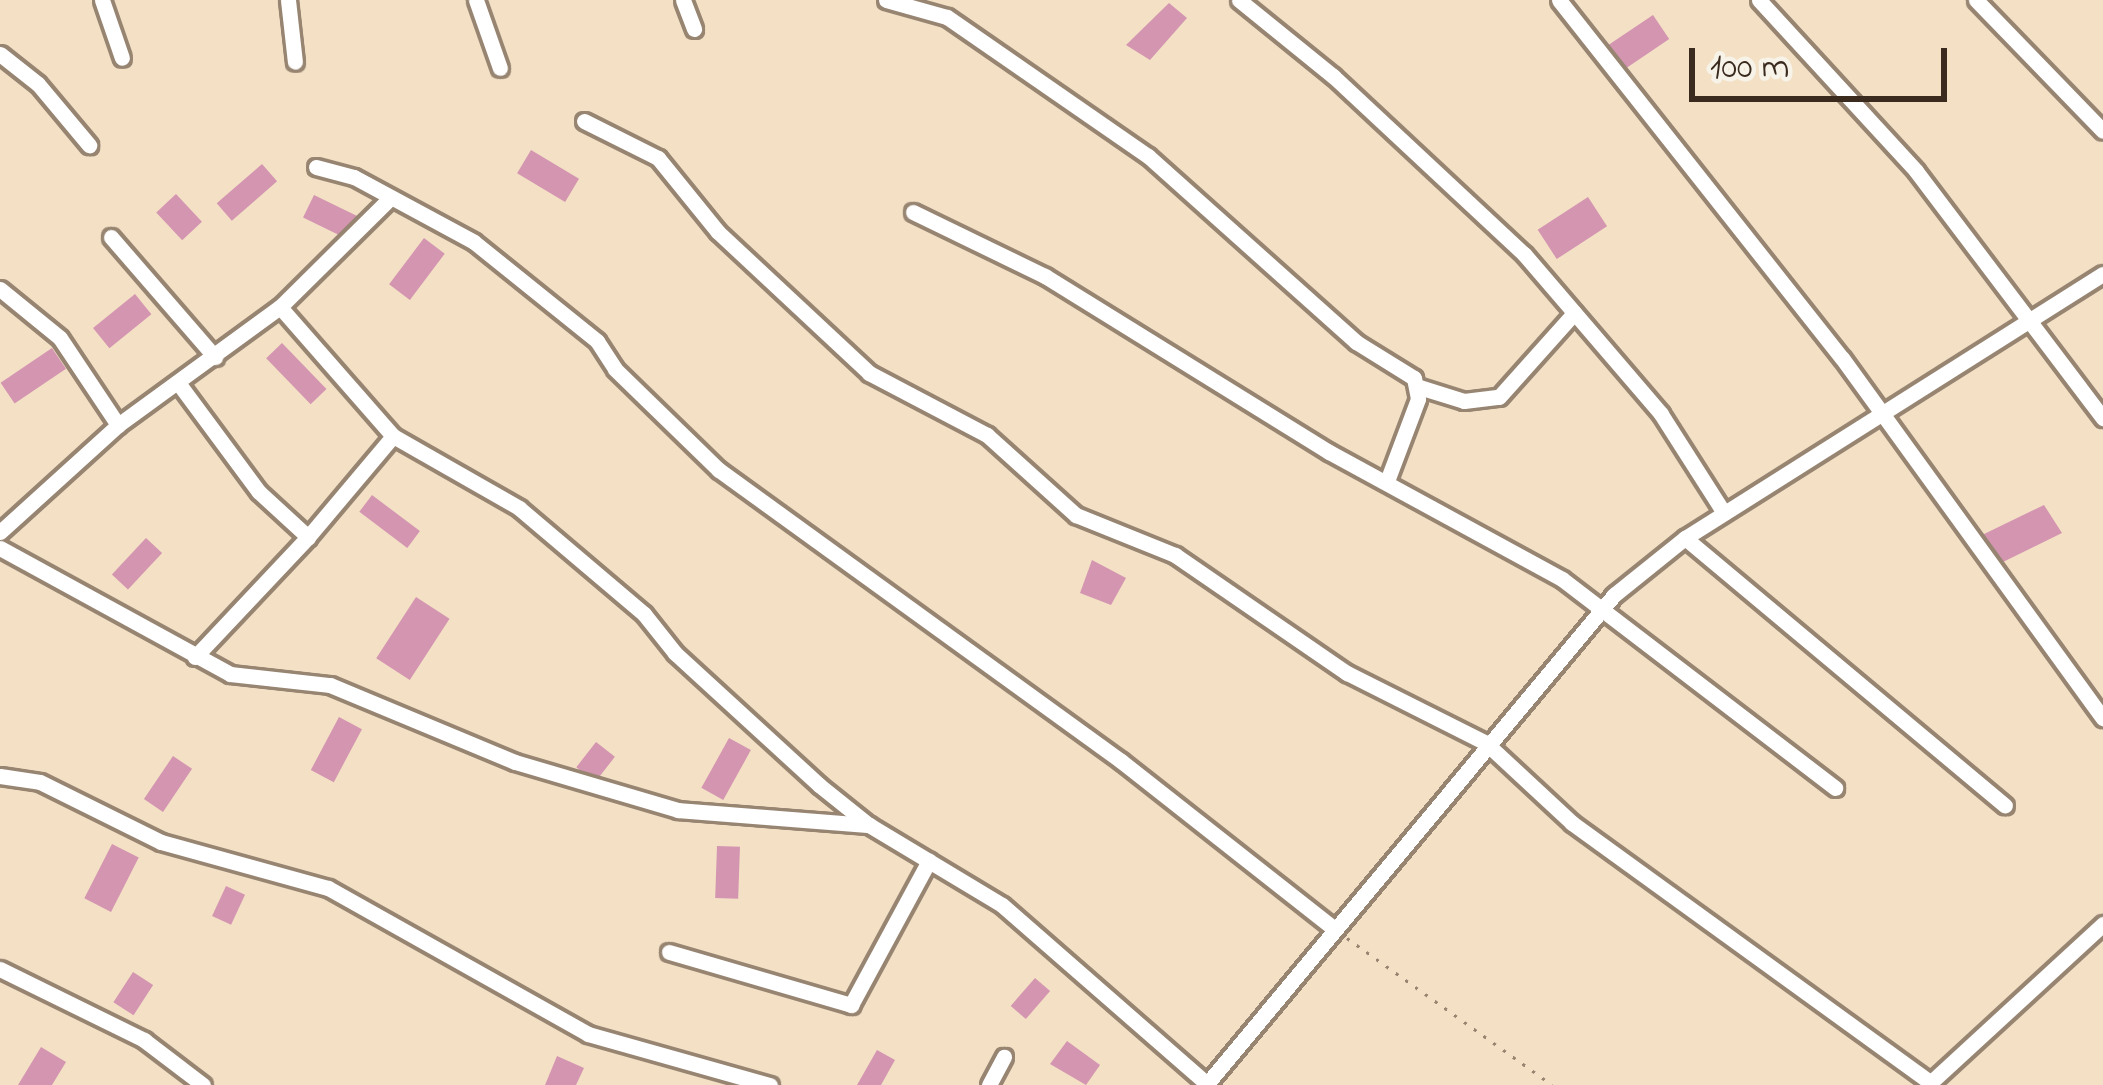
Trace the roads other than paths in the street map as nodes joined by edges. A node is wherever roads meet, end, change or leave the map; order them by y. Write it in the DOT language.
graph roads {
  1 [pos="102,0"];
  2 [pos="288,0"];
  3 [pos="476,0"];
  4 [pos="683,0"];
  5 [pos="886,0"];
  6 [pos="1239,0"];
  7 [pos="1559,0"];
  8 [pos="1759,0"];
  9 [pos="1976,0"];
  10 [pos="694,29"];
  11 [pos="0,54"];
  12 [pos="122,58"];
  13 [pos="295,62"];
  14 [pos="500,68"];
  15 [pos="584,121"];
  16 [pos="2103,131"];
  17 [pos="89,145"];
  18 [pos="316,166"];
  19 [pos="389,200"];
  20 [pos="913,212"];
  21 [pos="111,237"];
  22 [pos="2103,274"];
  23 [pos="0,289"];
  24 [pos="280,307"];
  25 [pos="1574,313"];
  26 [pos="2034,323"];
  27 [pos="215,357"];
  28 [pos="179,384"];
  29 [pos="1416,386"];
  30 [pos="2103,418"];
  31 [pos="1883,420"];
  32 [pos="118,425"];
  33 [pos="394,436"];
  34 [pos="1387,481"];
  35 [pos="1724,513"];
  36 [pos="0,532"];
  37 [pos="308,537"];
  38 [pos="1684,538"];
  39 [pos="0,548"];
  40 [pos="1596,611"];
  41 [pos="195,657"];
  42 [pos="2103,719"];
  43 [pos="1486,743"];
  44 [pos="0,776"];
  45 [pos="1835,788"];
  46 [pos="2006,806"];
  47 [pos="868,825"];
  48 [pos="929,861"];
  49 [pos="2103,924"];
  50 [pos="1331,926"];
  51 [pos="669,952"];
  52 [pos="0,969"];
  53 [pos="1004,1057"];
  54 [pos="760,1084"];
  55 [pos="1207,1084"];
  56 [pos="1929,1084"];
  57 [pos="203,1085"];
  58 [pos="989,1085"];
  1 -- 12 [label="street"];
  2 -- 13 [label="street"];
  3 -- 14 [label="street"];
  4 -- 10 [label="street"];
  5 -- 29 [label="street"];
  6 -- 25 [label="street"];
  7 -- 31 [label="street"];
  8 -- 26 [label="street"];
  9 -- 16 [label="street"];
  11 -- 17 [label="street"];
  15 -- 43 [label="street"];
  18 -- 19 [label="street"];
  19 -- 24 [label="street"];
  19 -- 50 [label="street"];
  20 -- 34 [label="street"];
  21 -- 27 [label="street"];
  22 -- 26 [label="street"];
  23 -- 32 [label="street"];
  24 -- 27 [label="street"];
  24 -- 33 [label="street"];
  25 -- 29 [label="street"];
  25 -- 35 [label="street"];
  26 -- 30 [label="street"];
  26 -- 31 [label="street"];
  27 -- 28 [label="street"];
  28 -- 32 [label="street"];
  28 -- 37 [label="street"];
  29 -- 34 [label="street"];
  31 -- 35 [label="street"];
  31 -- 42 [label="street"];
  32 -- 36 [label="street"];
  33 -- 37 [label="street"];
  33 -- 47 [label="street"];
  34 -- 40 [label="street"];
  35 -- 38 [label="street"];
  37 -- 41 [label="street"];
  38 -- 40 [label="street"];
  38 -- 46 [label="street"];
  39 -- 41 [label="street"];
  40 -- 43 [label="street"];
  40 -- 45 [label="street"];
  41 -- 47 [label="street"];
  43 -- 50 [label="street"];
  43 -- 56 [label="street"];
  44 -- 54 [label="street"];
  47 -- 48 [label="street"];
  48 -- 51 [label="street"];
  48 -- 55 [label="street"];
  49 -- 56 [label="street"];
  50 -- 55 [label="street"];
  52 -- 57 [label="street"];
  53 -- 58 [label="street"];
}
